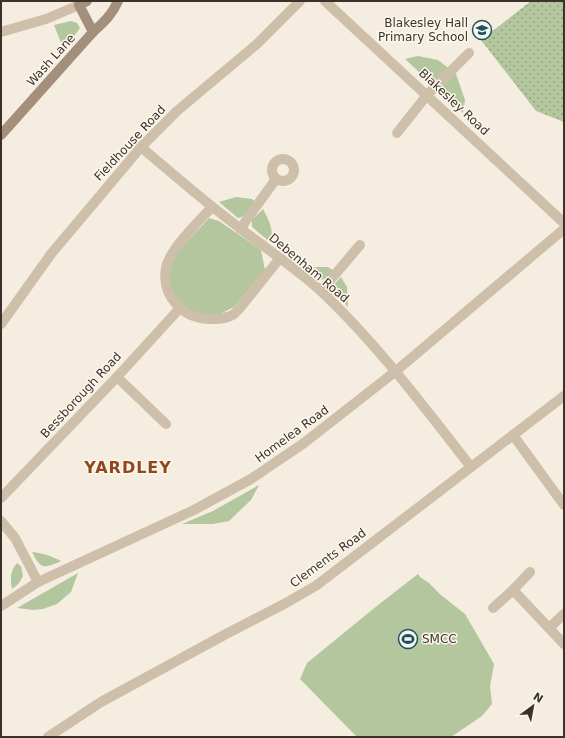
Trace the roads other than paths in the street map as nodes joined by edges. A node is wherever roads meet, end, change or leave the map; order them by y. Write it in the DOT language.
graph roads {
  1 [pos="118,1"];
  2 [pos="300,1"];
  3 [pos="325,1"];
  4 [pos="83,3"];
  5 [pos="1,32"];
  6 [pos="93,32"];
  7 [pos="468,52"];
  8 [pos="427,95"];
  9 [pos="397,133"];
  10 [pos="1,135"];
  11 [pos="141,147"];
  12 [pos="276,179"];
  13 [pos="212,207"];
  14 [pos="564,223"];
  15 [pos="240,229"];
  16 [pos="564,229"];
  17 [pos="360,245"];
  18 [pos="280,258"];
  19 [pos="321,291"];
  20 [pos="180,308"];
  21 [pos="1,324"];
  22 [pos="396,371"];
  23 [pos="117,377"];
  24 [pos="564,396"];
  25 [pos="166,424"];
  26 [pos="513,434"];
  27 [pos="471,467"];
  28 [pos="1,498"];
  29 [pos="564,505"];
  30 [pos="1,521"];
  31 [pos="530,572"];
  32 [pos="38,582"];
  33 [pos="512,590"];
  34 [pos="1,606"];
  35 [pos="493,608"];
  36 [pos="564,614"];
  37 [pos="549,628"];
  38 [pos="564,644"];
  39 [pos="48,737"];
  1 -- 6 [label="street, Wash Lane"];
  2 -- 11 [label="street, Fieldhouse Road"];
  3 -- 8 [label="street, Blakesley Road"];
  4 -- 5 [label="street"];
  4 -- 6 [label="street"];
  6 -- 10 [label="street, Wash Lane"];
  7 -- 8 [label="street"];
  8 -- 9 [label="street"];
  8 -- 14 [label="street, Blakesley Road"];
  11 -- 13 [label="street, Debenham Road"];
  11 -- 21 [label="street, Fieldhouse Road"];
  12 -- 15 [label="street"];
  13 -- 15 [label="street, Debenham Road"];
  13 -- 20 [label="street"];
  15 -- 18 [label="street, Debenham Road"];
  16 -- 22 [label="street, Homelea Road"];
  17 -- 19 [label="street"];
  18 -- 19 [label="street, Debenham Road"];
  18 -- 20 [label="street"];
  19 -- 22 [label="street, Debenham Road"];
  20 -- 23 [label="street, Bessborough Road"];
  22 -- 27 [label="street, Debenham Road"];
  22 -- 32 [label="street, Homelea Road"];
  23 -- 25 [label="street"];
  23 -- 28 [label="street, Bessborough Road"];
  24 -- 26 [label="street, Clements Road"];
  26 -- 27 [label="street, Clements Road"];
  26 -- 29 [label="street"];
  27 -- 39 [label="street, Clements Road"];
  30 -- 32 [label="street"];
  31 -- 33 [label="street"];
  32 -- 34 [label="street, Homelea Road"];
  33 -- 35 [label="street"];
  33 -- 37 [label="street"];
  36 -- 37 [label="street"];
  37 -- 38 [label="street"];
}
